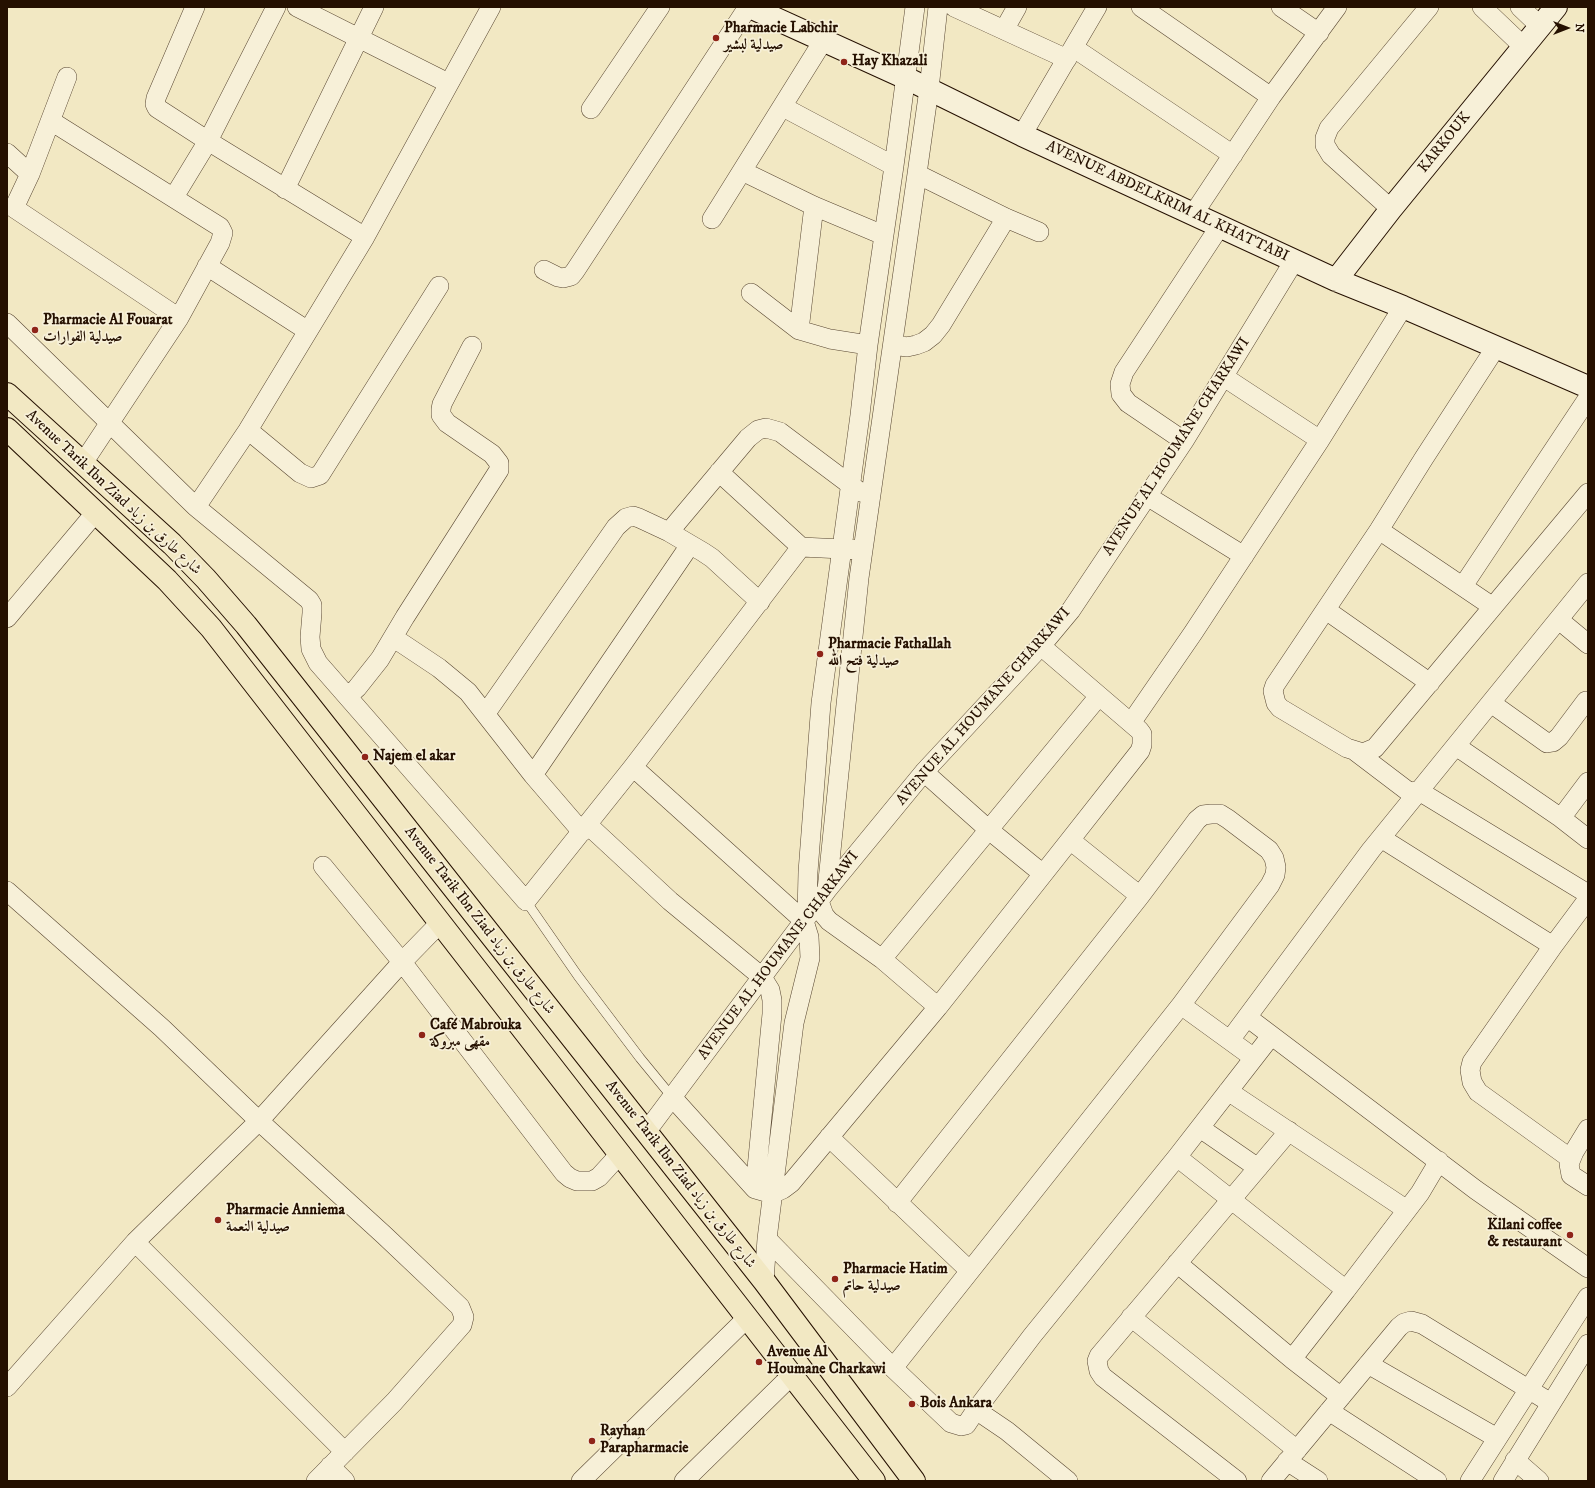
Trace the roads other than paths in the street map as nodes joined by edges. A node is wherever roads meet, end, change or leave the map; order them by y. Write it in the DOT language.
graph roads {
  1 [pos="195,7"];
  2 [pos="276,7"];
  3 [pos="296,7"];
  4 [pos="374,7"];
  5 [pos="491,7"];
  6 [pos="660,7"];
  7 [pos="749,7"];
  8 [pos="915,7"];
  9 [pos="938,7"];
  10 [pos="954,7"];
  11 [pos="1017,7"];
  12 [pos="1097,7"];
  13 [pos="1140,7"];
  14 [pos="1281,7"];
  15 [pos="1337,7"];
  16 [pos="1428,7"];
  17 [pos="1482,7"];
  18 [pos="1520,7"];
  19 [pos="1556,7"];
  20 [pos="1541,27"];
  21 [pos="1004,30"];
  22 [pos="1319,33"];
  23 [pos="359,39"];
  24 [pos="823,41"];
  25 [pos="1524,47"];
  26 [pos="1070,54"];
  27 [pos="67,77"];
  28 [pos="906,78"];
  29 [pos="448,84"];
  30 [pos="929,89"];
  31 [pos="1271,97"];
  32 [pos="782,107"];
  33 [pos="591,109"];
  34 [pos="51,121"];
  35 [pos="1022,135"];
  36 [pos="208,141"];
  37 [pos="7,153"];
  38 [pos="1232,155"];
  39 [pos="894,166"];
  40 [pos="742,171"];
  41 [pos="30,174"];
  42 [pos="918,174"];
  43 [pos="286,189"];
  44 [pos="174,197"];
  45 [pos="814,206"];
  46 [pos="10,207"];
  47 [pos="1391,209"];
  48 [pos="1194,213"];
  49 [pos="1006,218"];
  50 [pos="712,219"];
  51 [pos="1220,226"];
  52 [pos="1039,232"];
  53 [pos="883,235"];
  54 [pos="365,237"];
  55 [pos="1294,261"];
  56 [pos="207,266"];
  57 [pos="544,270"];
  58 [pos="1336,280"];
  59 [pos="439,286"];
  60 [pos="751,293"];
  61 [pos="1403,307"];
  62 [pos="178,318"];
  63 [pos="7,322"];
  64 [pos="799,330"];
  65 [pos="308,331"];
  66 [pos="868,345"];
  67 [pos="894,345"];
  68 [pos="472,346"];
  69 [pos="1496,347"];
  70 [pos="1224,377"];
  71 [pos="1588,387"];
  72 [pos="7,394"];
  73 [pos="1588,398"];
  74 [pos="110,422"];
  75 [pos="7,429"];
  76 [pos="248,430"];
  77 [pos="1320,440"];
  78 [pos="1184,441"];
  79 [pos="83,463"];
  80 [pos="719,472"];
  81 [pos="851,486"];
  82 [pos="1588,492"];
  83 [pos="1147,496"];
  84 [pos="871,500"];
  85 [pos="196,507"];
  86 [pos="96,512"];
  87 [pos="1379,530"];
  88 [pos="669,532"];
  89 [pos="690,545"];
  90 [pos="801,547"];
  91 [pos="841,549"];
  92 [pos="863,550"];
  93 [pos="1244,556"];
  94 [pos="1588,583"];
  95 [pos="1463,586"];
  96 [pos="760,602"];
  97 [pos="1493,607"];
  98 [pos="1326,610"];
  99 [pos="7,618"];
  100 [pos="1559,620"];
  101 [pos="394,638"];
  102 [pos="1588,644"];
  103 [pos="1041,646"];
  104 [pos="1430,684"];
  105 [pos="348,696"];
  106 [pos="1099,696"];
  107 [pos="1587,700"];
  108 [pos="1491,703"];
  109 [pos="486,713"];
  110 [pos="1131,723"];
  111 [pos="1456,746"];
  112 [pos="1355,752"];
  113 [pos="633,767"];
  114 [pos="924,772"];
  115 [pos="534,775"];
  116 [pos="1588,782"];
  117 [pos="1419,791"];
  118 [pos="1561,818"];
  119 [pos="585,828"];
  120 [pos="989,830"];
  121 [pos="1381,838"];
  122 [pos="1588,838"];
  123 [pos="1070,840"];
  124 [pos="323,866"];
  125 [pos="1043,874"];
  126 [pos="7,891"];
  127 [pos="1588,894"];
  128 [pos="823,896"];
  129 [pos="1140,896"];
  130 [pos="1588,899"];
  131 [pos="526,901"];
  132 [pos="806,918"];
  133 [pos="440,923"];
  134 [pos="1553,946"];
  135 [pos="882,959"];
  136 [pos="402,962"];
  137 [pos="762,977"];
  138 [pos="1181,1005"];
  139 [pos="938,1007"];
  140 [pos="1246,1018"];
  141 [pos="1271,1036"];
  142 [pos="1230,1040"];
  143 [pos="1254,1058"];
  144 [pos="1228,1091"];
  145 [pos="672,1097"];
  146 [pos="258,1121"];
  147 [pos="1200,1128"];
  148 [pos="1588,1129"];
  149 [pos="1289,1131"];
  150 [pos="645,1132"];
  151 [pos="829,1138"];
  152 [pos="619,1154"];
  153 [pos="1177,1157"];
  154 [pos="1571,1159"];
  155 [pos="1439,1161"];
  156 [pos="1258,1168"];
  157 [pos="1588,1186"];
  158 [pos="763,1192"];
  159 [pos="1232,1199"];
  160 [pos="897,1203"];
  161 [pos="1407,1210"];
  162 [pos="767,1239"];
  163 [pos="136,1242"];
  164 [pos="1177,1263"];
  165 [pos="1588,1268"];
  166 [pos="970,1271"];
  167 [pos="764,1282"];
  168 [pos="1346,1290"];
  169 [pos="1588,1297"];
  170 [pos="1131,1317"];
  171 [pos="747,1318"];
  172 [pos="1588,1344"];
  173 [pos="1292,1359"];
  174 [pos="1368,1364"];
  175 [pos="893,1368"];
  176 [pos="792,1375"];
  177 [pos="7,1387"];
  178 [pos="1528,1390"];
  179 [pos="1551,1403"];
  180 [pos="1335,1404"];
  181 [pos="976,1410"];
  182 [pos="1497,1438"];
  183 [pos="345,1452"];
  184 [pos="1292,1456"];
  185 [pos="1515,1460"];
  186 [pos="330,1466"];
  187 [pos="871,1480"];
  188 [pos="316,1481"];
  189 [pos="345,1481"];
  190 [pos="581,1481"];
  191 [pos="684,1481"];
  192 [pos="914,1481"];
  193 [pos="1068,1481"];
  194 [pos="1237,1481"];
  195 [pos="1271,1481"];
  196 [pos="1318,1481"];
  197 [pos="1437,1481"];
  198 [pos="1470,1481"];
  199 [pos="1503,1481"];
  200 [pos="1539,1481"];
  1 -- 36 [label="street"];
  2 -- 36 [label="street"];
  3 -- 23 [label="street"];
  4 -- 23 [label="street"];
  5 -- 29 [label="street"];
  6 -- 33 [label="street"];
  7 -- 24 [label="main road, AVENUE ABDELKRIM AL KHATTABI"];
  7 -- 57 [label="street"];
  8 -- 28 [label="street"];
  9 -- 30 [label="street"];
  10 -- 21 [label="street"];
  11 -- 21 [label="street"];
  12 -- 26 [label="street"];
  13 -- 31 [label="street"];
  14 -- 22 [label="street"];
  15 -- 22 [label="street"];
  16 -- 47 [label="street"];
  17 -- 25 [label="street"];
  18 -- 20 [label="street"];
  19 -- 20 [label="main road, KARKOUK"];
  20 -- 25 [label="main road, KARKOUK"];
  21 -- 26 [label="street"];
  22 -- 31 [label="street"];
  23 -- 29 [label="street"];
  23 -- 43 [label="street"];
  24 -- 28 [label="main road, AVENUE ABDELKRIM AL KHATTABI"];
  24 -- 32 [label="street"];
  25 -- 47 [label="main road, KARKOUK"];
  26 -- 35 [label="street"];
  26 -- 38 [label="street"];
  27 -- 34 [label="street"];
  28 -- 30 [label="main road, AVENUE ABDELKRIM AL KHATTABI"];
  28 -- 39 [label="street"];
  29 -- 54 [label="street"];
  30 -- 35 [label="main road, AVENUE ABDELKRIM AL KHATTABI"];
  30 -- 42 [label="street"];
  31 -- 38 [label="street"];
  32 -- 39 [label="street"];
  32 -- 40 [label="street"];
  34 -- 41 [label="street"];
  34 -- 44 [label="street"];
  35 -- 48 [label="main road, AVENUE ABDELKRIM AL KHATTABI"];
  36 -- 43 [label="street"];
  36 -- 44 [label="street"];
  37 -- 41 [label="street"];
  38 -- 48 [label="street"];
  39 -- 53 [label="street"];
  40 -- 45 [label="street"];
  40 -- 50 [label="street"];
  41 -- 46 [label="street"];
  42 -- 49 [label="street"];
  42 -- 67 [label="street"];
  43 -- 54 [label="street"];
  44 -- 56 [label="street"];
  45 -- 53 [label="street"];
  45 -- 64 [label="street"];
  46 -- 62 [label="street"];
  47 -- 58 [label="main road, KARKOUK"];
  48 -- 51 [label="main road, AVENUE ABDELKRIM AL KHATTABI"];
  49 -- 52 [label="street"];
  49 -- 67 [label="street"];
  51 -- 55 [label="main road, AVENUE ABDELKRIM AL KHATTABI"];
  51 -- 78 [label="street"];
  53 -- 66 [label="street"];
  54 -- 65 [label="street"];
  55 -- 58 [label="main road, AVENUE ABDELKRIM AL KHATTABI"];
  55 -- 70 [label="street, AVENUE AL HOUMANE CHARKAWI"];
  56 -- 62 [label="street"];
  56 -- 65 [label="street"];
  58 -- 61 [label="main road, AVENUE ABDELKRIM AL KHATTABI"];
  59 -- 76 [label="street"];
  60 -- 64 [label="street"];
  61 -- 69 [label="main road, AVENUE ABDELKRIM AL KHATTABI"];
  61 -- 77 [label="street"];
  62 -- 74 [label="street"];
  63 -- 74 [label="street"];
  64 -- 66 [label="street"];
  65 -- 76 [label="street"];
  66 -- 81 [label="street"];
  67 -- 84 [label="street"];
  68 -- 101 [label="street"];
  69 -- 71 [label="main road, AVENUE ABDELKRIM AL KHATTABI"];
  69 -- 87 [label="street"];
  70 -- 77 [label="street"];
  70 -- 78 [label="street, AVENUE AL HOUMANE CHARKAWI"];
  72 -- 79 [label="main road, Avenue Tarik Ibn Ziad شارع طارق بن زياد"];
  73 -- 95 [label="street"];
  74 -- 79 [label="street"];
  74 -- 85 [label="street"];
  75 -- 86 [label="main road, Avenue Tarik Ibn Ziad شارع طارق بن زياد"];
  76 -- 85 [label="street"];
  77 -- 93 [label="street"];
  78 -- 83 [label="street, AVENUE AL HOUMANE CHARKAWI"];
  79 -- 150 [label="main road, Avenue Tarik Ibn Ziad شارع طارق بن زياد"];
  80 -- 81 [label="street"];
  80 -- 88 [label="street"];
  80 -- 90 [label="street"];
  81 -- 84 [label="street"];
  81 -- 91 [label="street"];
  82 -- 97 [label="street"];
  83 -- 93 [label="street"];
  83 -- 103 [label="street, AVENUE AL HOUMANE CHARKAWI"];
  84 -- 92 [label="street"];
  85 -- 105 [label="street"];
  86 -- 99 [label="street"];
  86 -- 133 [label="main road, Avenue Tarik Ibn Ziad شارع طارق بن زياد"];
  87 -- 95 [label="street"];
  87 -- 98 [label="street"];
  88 -- 89 [label="street"];
  88 -- 109 [label="street"];
  89 -- 96 [label="street"];
  89 -- 115 [label="street"];
  90 -- 91 [label="street"];
  90 -- 96 [label="street"];
  91 -- 92 [label="street"];
  91 -- 132 [label="street"];
  92 -- 128 [label="street"];
  93 -- 110 [label="street"];
  94 -- 100 [label="street"];
  95 -- 97 [label="street"];
  96 -- 113 [label="street"];
  97 -- 104 [label="street"];
  98 -- 104 [label="street"];
  98 -- 112 [label="street"];
  100 -- 102 [label="street"];
  100 -- 108 [label="street"];
  101 -- 105 [label="street"];
  101 -- 109 [label="street"];
  103 -- 106 [label="street"];
  103 -- 114 [label="street, AVENUE AL HOUMANE CHARKAWI"];
  104 -- 112 [label="street"];
  105 -- 131 [label="street"];
  106 -- 110 [label="street"];
  106 -- 120 [label="street"];
  107 -- 108 [label="street"];
  108 -- 111 [label="street"];
  109 -- 115 [label="street"];
  110 -- 123 [label="street"];
  111 -- 117 [label="street"];
  111 -- 118 [label="street"];
  112 -- 117 [label="street"];
  113 -- 119 [label="street"];
  113 -- 132 [label="street"];
  114 -- 120 [label="street"];
  114 -- 128 [label="street, AVENUE AL HOUMANE CHARKAWI"];
  115 -- 119 [label="street"];
  116 -- 118 [label="street"];
  117 -- 121 [label="street"];
  117 -- 127 [label="street"];
  118 -- 122 [label="street"];
  119 -- 131 [label="street"];
  119 -- 137 [label="street"];
  120 -- 125 [label="street"];
  120 -- 135 [label="street"];
  121 -- 134 [label="street"];
  121 -- 140 [label="street"];
  123 -- 125 [label="street"];
  123 -- 129 [label="street"];
  124 -- 136 [label="street"];
  125 -- 139 [label="street"];
  126 -- 146 [label="street"];
  128 -- 132 [label="street, AVENUE AL HOUMANE CHARKAWI"];
  128 -- 135 [label="street"];
  129 -- 138 [label="street"];
  129 -- 160 [label="street"];
  130 -- 134 [label="street"];
  131 -- 145 [label="lane"];
  132 -- 137 [label="street, AVENUE AL HOUMANE CHARKAWI"];
  132 -- 158 [label="street"];
  133 -- 136 [label="street"];
  133 -- 152 [label="main road, Avenue Tarik Ibn Ziad شارع طارق بن زياد"];
  134 -- 154 [label="street"];
  135 -- 139 [label="street"];
  136 -- 146 [label="street"];
  136 -- 152 [label="street"];
  137 -- 145 [label="street, AVENUE AL HOUMANE CHARKAWI"];
  137 -- 158 [label="street"];
  138 -- 142 [label="street"];
  138 -- 166 [label="street"];
  139 -- 151 [label="street"];
  140 -- 141 [label="street"];
  140 -- 142 [label="street"];
  141 -- 143 [label="street"];
  141 -- 155 [label="street"];
  142 -- 143 [label="street"];
  143 -- 144 [label="street"];
  144 -- 147 [label="street"];
  144 -- 149 [label="street"];
  145 -- 150 [label="street, AVENUE AL HOUMANE CHARKAWI"];
  145 -- 158 [label="street"];
  146 -- 163 [label="street"];
  146 -- 183 [label="street"];
  147 -- 153 [label="street"];
  147 -- 156 [label="street"];
  148 -- 154 [label="street"];
  149 -- 156 [label="street"];
  149 -- 161 [label="street"];
  150 -- 152 [label="main road"];
  150 -- 152 [label="main road"];
  150 -- 167 [label="main road, Avenue Tarik Ibn Ziad شارع طارق بن زياد"];
  151 -- 158 [label="street"];
  151 -- 160 [label="street"];
  152 -- 171 [label="main road, Avenue Tarik Ibn Ziad شارع طارق بن زياد"];
  153 -- 159 [label="street"];
  153 -- 181 [label="street"];
  154 -- 157 [label="street"];
  155 -- 161 [label="street"];
  155 -- 165 [label="street"];
  156 -- 159 [label="street"];
  158 -- 162 [label="street"];
  159 -- 164 [label="street"];
  159 -- 168 [label="street"];
  160 -- 166 [label="street"];
  161 -- 168 [label="street"];
  162 -- 167 [label="street"];
  162 -- 175 [label="street"];
  163 -- 177 [label="street"];
  163 -- 183 [label="street"];
  164 -- 170 [label="street"];
  164 -- 173 [label="street"];
  166 -- 175 [label="street"];
  167 -- 192 [label="main road, Avenue Tarik Ibn Ziad شارع طارق بن زياد"];
  168 -- 173 [label="street"];
  169 -- 178 [label="street"];
  170 -- 184 [label="street"];
  170 -- 194 [label="street"];
  171 -- 176 [label="main road, Avenue Tarik Ibn Ziad شارع طارق بن زياد"];
  171 -- 190 [label="street"];
  172 -- 179 [label="street"];
  173 -- 180 [label="street"];
  174 -- 178 [label="street"];
  174 -- 180 [label="street"];
  174 -- 182 [label="street"];
  175 -- 181 [label="street"];
  176 -- 187 [label="main road, Avenue Tarik Ibn Ziad شارع طارق بن زياد"];
  176 -- 191 [label="street"];
  178 -- 179 [label="street"];
  178 -- 182 [label="street"];
  179 -- 185 [label="street"];
  180 -- 184 [label="street"];
  180 -- 197 [label="street"];
  181 -- 193 [label="street"];
  182 -- 198 [label="street"];
  183 -- 186 [label="street"];
  184 -- 195 [label="street"];
  184 -- 196 [label="street"];
  185 -- 199 [label="street"];
  185 -- 200 [label="street"];
  186 -- 188 [label="street"];
  186 -- 189 [label="street"];
}
